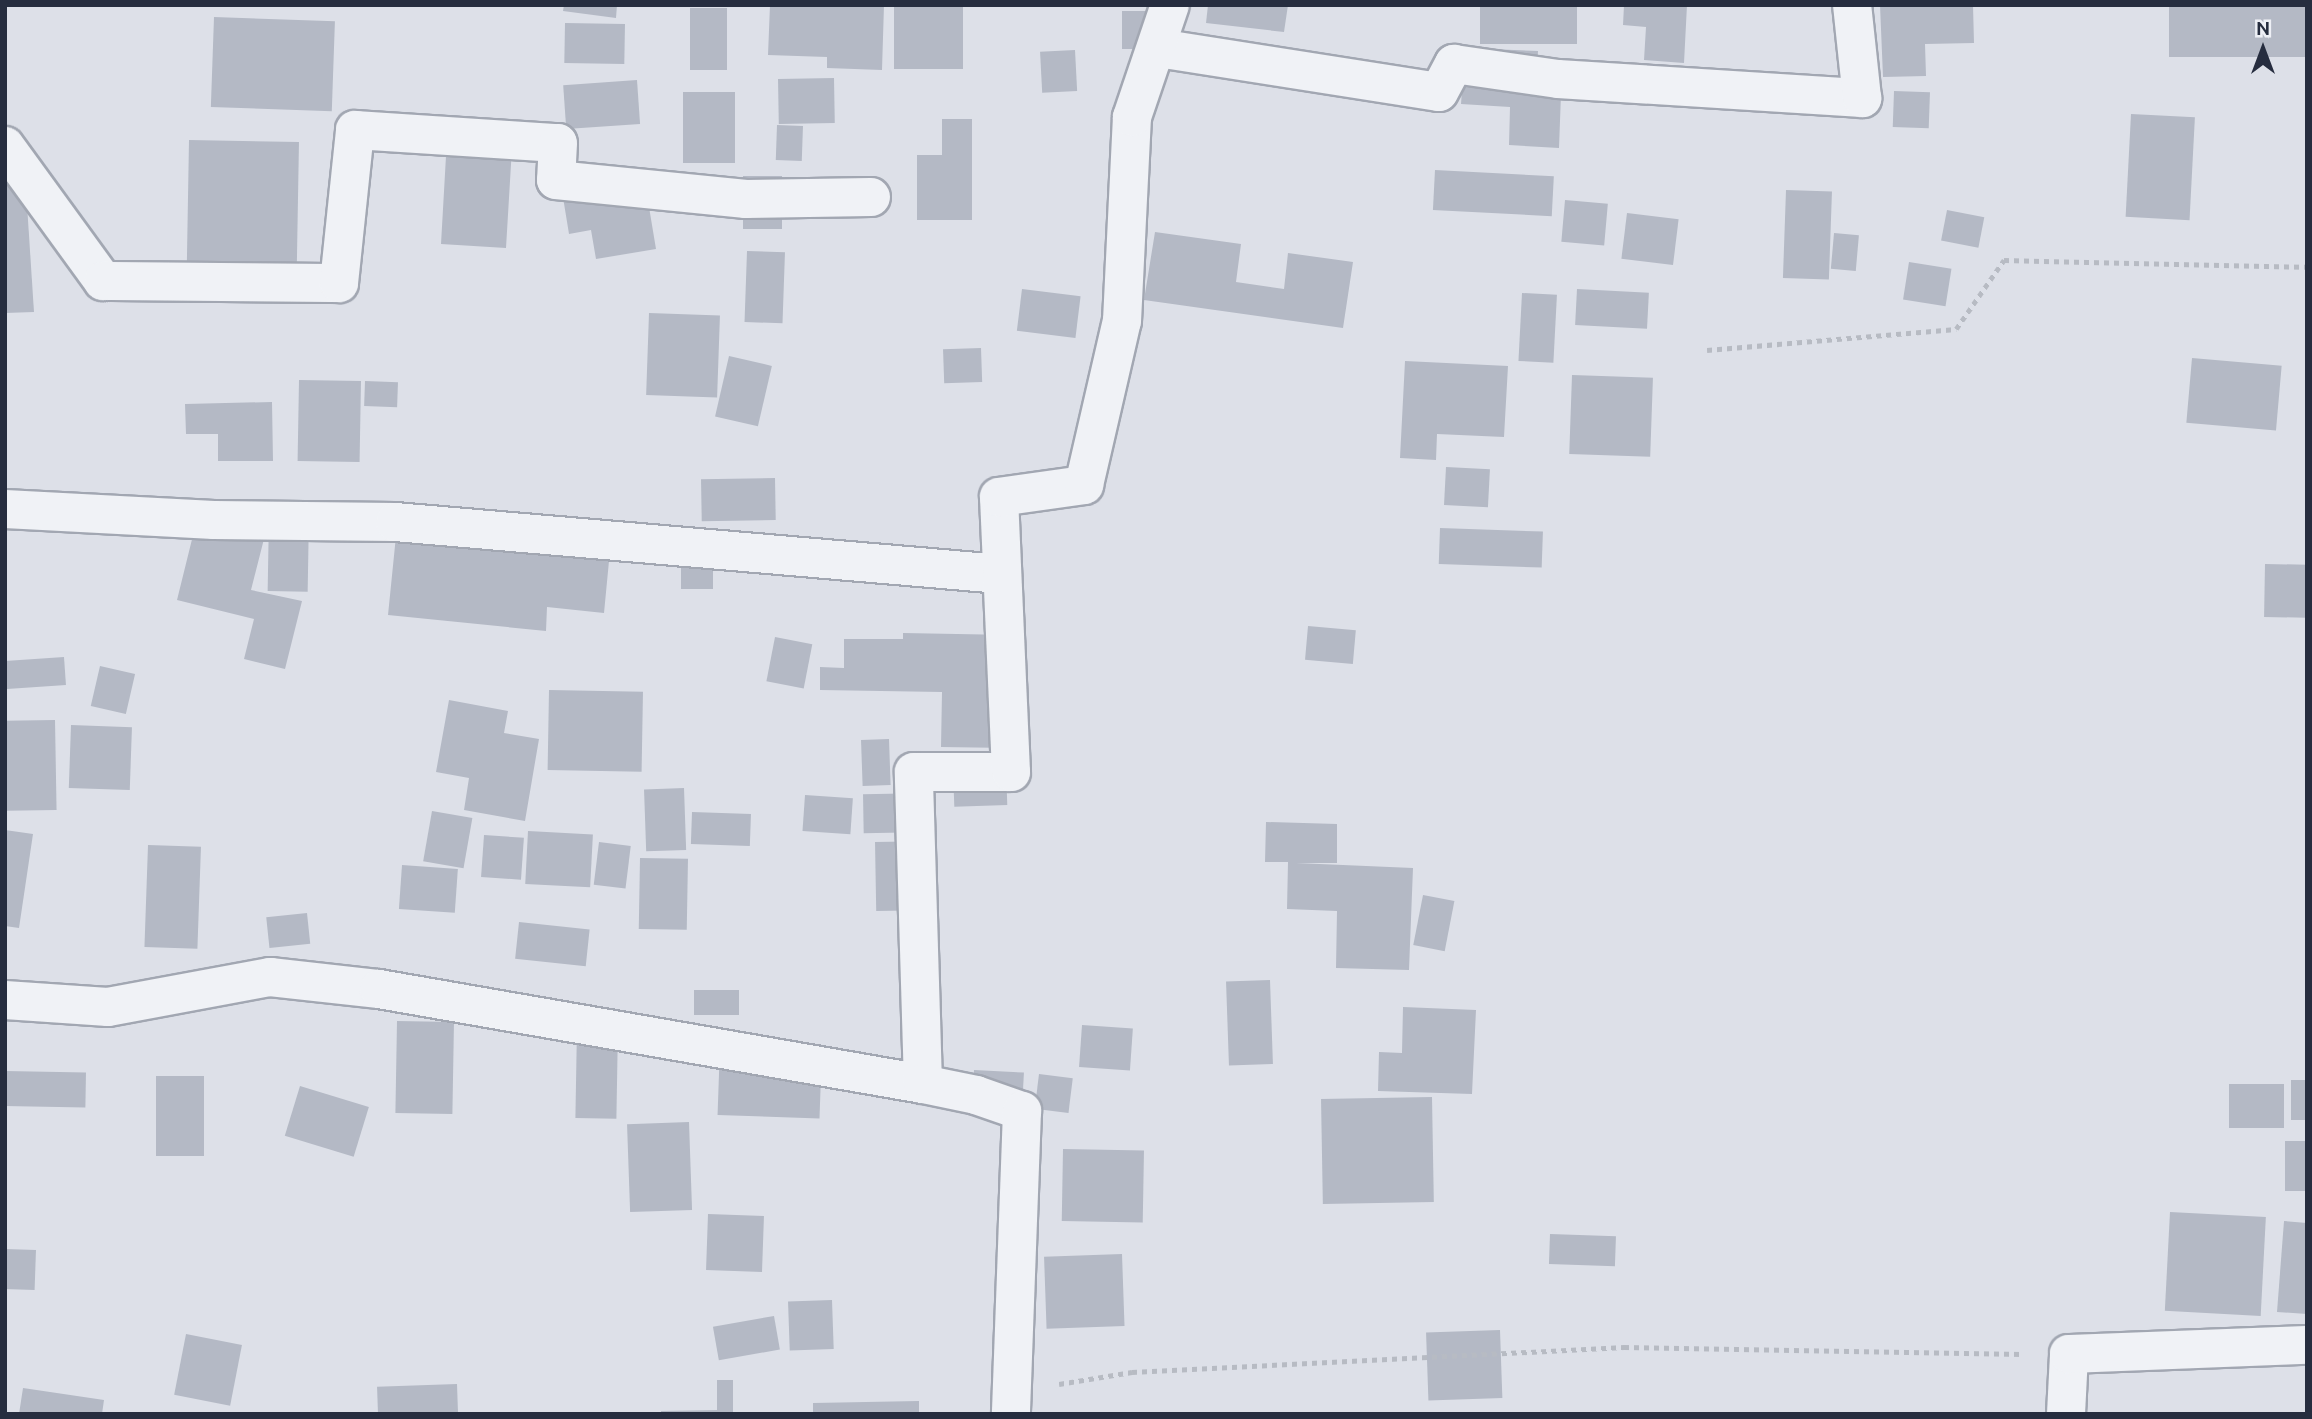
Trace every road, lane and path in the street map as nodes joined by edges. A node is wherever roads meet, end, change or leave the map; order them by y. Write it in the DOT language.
graph roads {
  1 [pos="1170,5"];
  2 [pos="1852,5"];
  3 [pos="1158,48"];
  4 [pos="5,146"];
  5 [pos="871,197"];
  6 [pos="2307,267"];
  7 [pos="1707,350"];
  8 [pos="5,509"];
  9 [pos="1000,574"];
  10 [pos="5,1000"];
  11 [pos="923,1084"];
  12 [pos="2307,1345"];
  13 [pos="2069,1354"];
  14 [pos="1010,1403"];
  15 [pos="2066,1414"];
  1 -- 3 [label="street"];
  2 -- 3 [label="street"];
  3 -- 9 [label="street"];
  4 -- 5 [label="street"];
  6 -- 7 [label="path"];
  8 -- 9 [label="street"];
  9 -- 11 [label="street"];
  10 -- 11 [label="street"];
  11 -- 14 [label="street"];
  12 -- 13 [label="street"];
  13 -- 14 [label="path"];
  13 -- 15 [label="street"];
}
